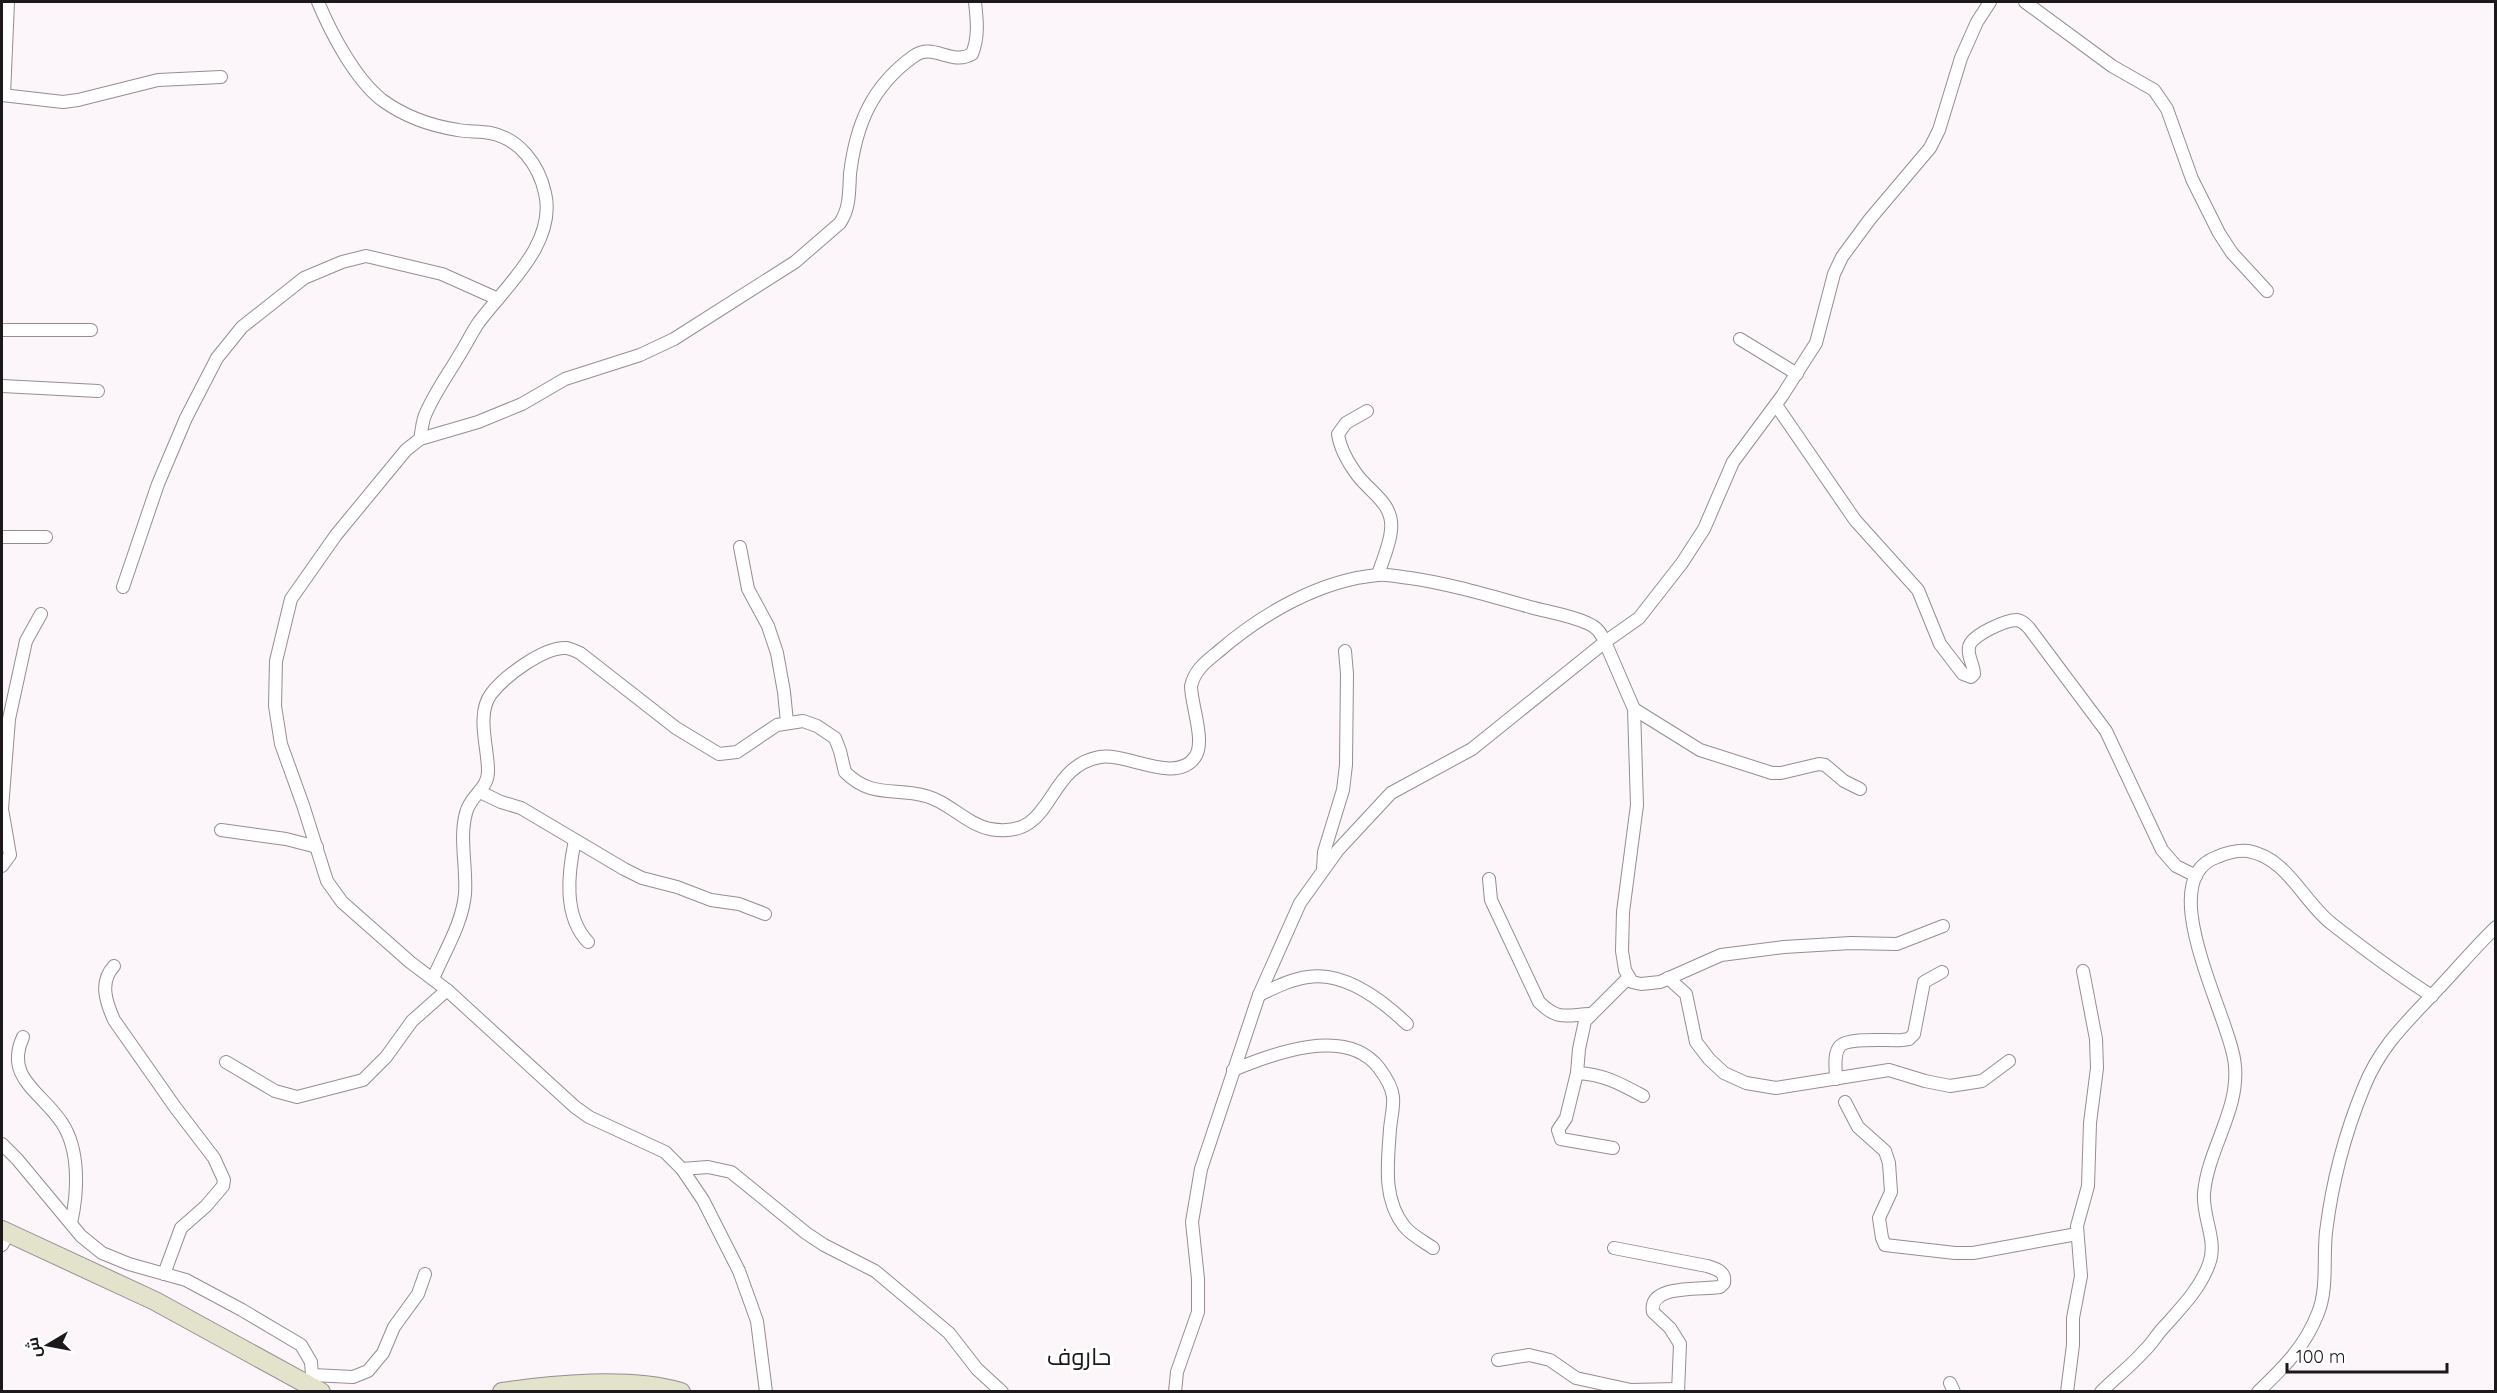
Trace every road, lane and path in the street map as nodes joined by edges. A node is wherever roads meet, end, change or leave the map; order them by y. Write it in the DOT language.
graph roads {
  1 [pos="8,2"];
  2 [pos="318,2"];
  3 [pos="975,2"];
  4 [pos="1990,2"];
  5 [pos="2025,2"];
  6 [pos="221,77"];
  7 [pos="3,95"];
  8 [pos="2266,291"];
  9 [pos="498,299"];
  10 [pos="2,330"];
  11 [pos="90,330"];
  12 [pos="1740,339"];
  13 [pos="1797,374"];
  14 [pos="2,386"];
  15 [pos="98,391"];
  16 [pos="1776,405"];
  17 [pos="1367,411"];
  18 [pos="420,439"];
  19 [pos="2,537"];
  20 [pos="46,537"];
  21 [pos="740,547"];
  22 [pos="1378,575"];
  23 [pos="123,587"];
  24 [pos="41,614"];
  25 [pos="1605,642"];
  26 [pos="1345,651"];
  27 [pos="1634,709"];
  28 [pos="787,722"];
  29 [pos="1860,789"];
  30 [pos="480,792"];
  31 [pos="221,830"];
  32 [pos="575,840"];
  33 [pos="317,847"];
  34 [pos="2,866"];
  35 [pos="1323,869"];
  36 [pos="2196,876"];
  37 [pos="1489,879"];
  38 [pos="765,914"];
  39 [pos="1943,926"];
  40 [pos="2496,927"];
  41 [pos="588,942"];
  42 [pos="114,966"];
  43 [pos="2083,971"];
  44 [pos="1942,972"];
  45 [pos="1628,978"];
  46 [pos="1668,978"];
  47 [pos="433,979"];
  48 [pos="447,990"];
  49 [pos="1259,995"];
  50 [pos="2432,996"];
  51 [pos="1590,1014"];
  52 [pos="1407,1024"];
  53 [pos="23,1037"];
  54 [pos="2009,1061"];
  55 [pos="226,1062"];
  56 [pos="1233,1070"];
  57 [pos="1577,1073"];
  58 [pos="1836,1079"];
  59 [pos="1643,1096"];
  60 [pos="1845,1101"];
  61 [pos="2,1144"];
  62 [pos="1613,1148"];
  63 [pos="682,1169"];
  64 [pos="71,1223"];
  65 [pos="2077,1234"];
  66 [pos="4,1236"];
  67 [pos="1433,1248"];
  68 [pos="1614,1248"];
  69 [pos="164,1274"];
  70 [pos="425,1274"];
  71 [pos="1498,1360"];
  72 [pos="314,1384"];
  73 [pos="1677,1390"];
  74 [pos="502,1392"];
  75 [pos="681,1392"];
  76 [pos="766,1392"];
  77 [pos="1002,1392"];
  78 [pos="1175,1392"];
  79 [pos="2067,1392"];
  80 [pos="2101,1392"];
  81 [pos="2258,1392"];
  1 -- 7 [label="street"];
  2 -- 9 [label="street"];
  3 -- 18 [label="street"];
  4 -- 13 [label="street"];
  5 -- 8 [label="street"];
  6 -- 7 [label="street"];
  9 -- 18 [label="street"];
  9 -- 23 [label="street"];
  10 -- 11 [label="street"];
  12 -- 13 [label="street"];
  13 -- 16 [label="street"];
  14 -- 15 [label="street"];
  16 -- 25 [label="street"];
  16 -- 36 [label="street"];
  17 -- 22 [label="street"];
  18 -- 33 [label="street"];
  19 -- 20 [label="street"];
  21 -- 28 [label="street"];
  22 -- 25 [label="street"];
  22 -- 28 [label="street"];
  24 -- 34 [label="street"];
  25 -- 27 [label="street"];
  25 -- 35 [label="street"];
  26 -- 35 [label="street"];
  27 -- 29 [label="street"];
  27 -- 45 [label="street"];
  28 -- 30 [label="street"];
  30 -- 32 [label="street"];
  30 -- 47 [label="street"];
  31 -- 33 [label="street"];
  32 -- 38 [label="street"];
  32 -- 41 [label="street"];
  33 -- 47 [label="street"];
  35 -- 49 [label="street"];
  36 -- 50 [label="street"];
  36 -- 80 [label="street"];
  37 -- 51 [label="street"];
  39 -- 46 [label="street"];
  40 -- 50 [label="street"];
  42 -- 69 [label="street"];
  43 -- 65 [label="street"];
  44 -- 58 [label="street"];
  45 -- 46 [label="street"];
  45 -- 51 [label="street"];
  46 -- 58 [label="street"];
  47 -- 48 [label="street"];
  48 -- 55 [label="street"];
  48 -- 63 [label="street"];
  49 -- 52 [label="street"];
  49 -- 56 [label="street"];
  50 -- 81 [label="street"];
  51 -- 57 [label="street"];
  53 -- 64 [label="street"];
  54 -- 58 [label="street"];
  56 -- 67 [label="street"];
  56 -- 78 [label="street"];
  57 -- 59 [label="street"];
  57 -- 62 [label="street"];
  60 -- 65 [label="street"];
  61 -- 64 [label="street"];
  63 -- 76 [label="street"];
  63 -- 77 [label="street"];
  64 -- 69 [label="street"];
  65 -- 79 [label="street"];
  66 -- 72 [label="street"];
  68 -- 73 [label="street"];
  69 -- 72 [label="street"];
  70 -- 72 [label="street"];
  71 -- 73 [label="street"];
  74 -- 75 [label="street"];
}
